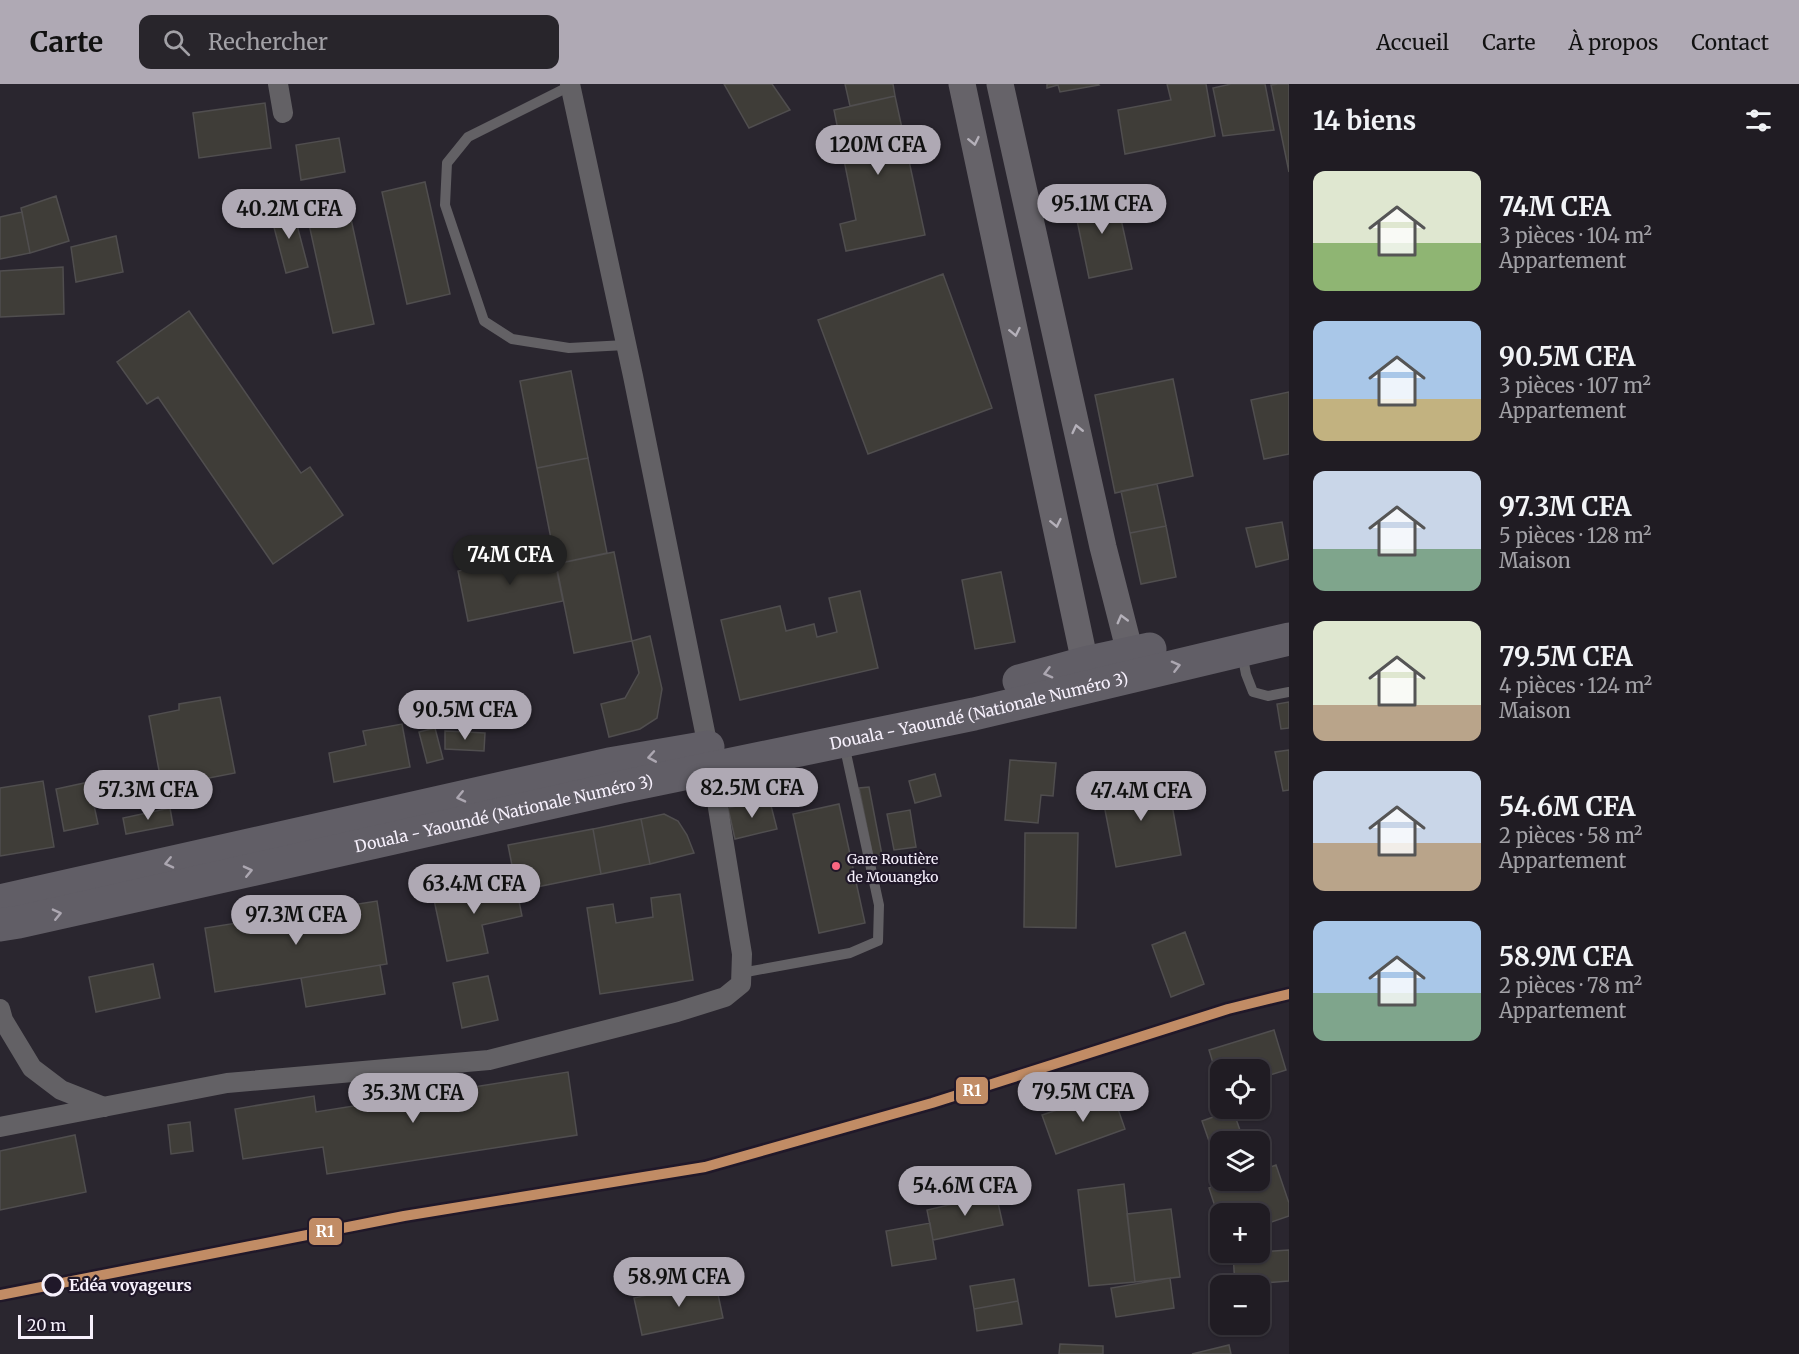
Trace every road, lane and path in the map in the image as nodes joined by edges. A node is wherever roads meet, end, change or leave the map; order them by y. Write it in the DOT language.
graph roads {
  1 [pos="278,84"];
  2 [pos="962,84"];
  3 [pos="1000,84"];
  4 [pos="570,85"];
  5 [pos="283,113"];
  6 [pos="627,345"];
  7 [pos="1289,618"];
  8 [pos="1289,639"];
  9 [pos="1241,649"];
  10 [pos="1134,665"];
  11 [pos="1088,675"];
  12 [pos="1289,692"];
  13 [pos="843,741"];
  14 [pos="710,757"];
  15 [pos="0,901"];
  16 [pos="0,924"];
  17 [pos="741,973"];
  18 [pos="0,1009"];
  19 [pos="105,1107"];
  20 [pos="0,1127"];
  1 -- 5 [label="street"];
  2 -- 11 [label="street, one-way"];
  10 -- 3 [label="street, one-way"];
  4 -- 6 [label="street"];
  4 -- 6 [label="lane"];
  6 -- 14 [label="street"];
  7 -- 10 [label="highway, Douala - Yaoundé (Nationale Numéro 3)"];
  8 -- 9 [label="highway, Douala - Yaoundé (Nationale Numéro 3)"];
  10 -- 9 [label="highway, Douala - Yaoundé (Nationale Numéro 3), one-way"];
  9 -- 12 [label="lane"];
  10 -- 11 [label="highway, Douala - Yaoundé (Nationale Numéro 3)"];
  11 -- 13 [label="highway, Douala - Yaoundé (Nationale Numéro 3)"];
  11 -- 14 [label="highway, Douala - Yaoundé (Nationale Numéro 3), one-way"];
  13 -- 14 [label="highway, Douala - Yaoundé (Nationale Numéro 3)"];
  13 -- 17 [label="lane"];
  14 -- 15 [label="highway, Douala - Yaoundé (Nationale Numéro 3), one-way"];
  16 -- 14 [label="highway, Douala - Yaoundé (Nationale Numéro 3), one-way"];
  14 -- 17 [label="street"];
  17 -- 19 [label="street"];
  18 -- 19 [label="street"];
  19 -- 20 [label="street"];
}
